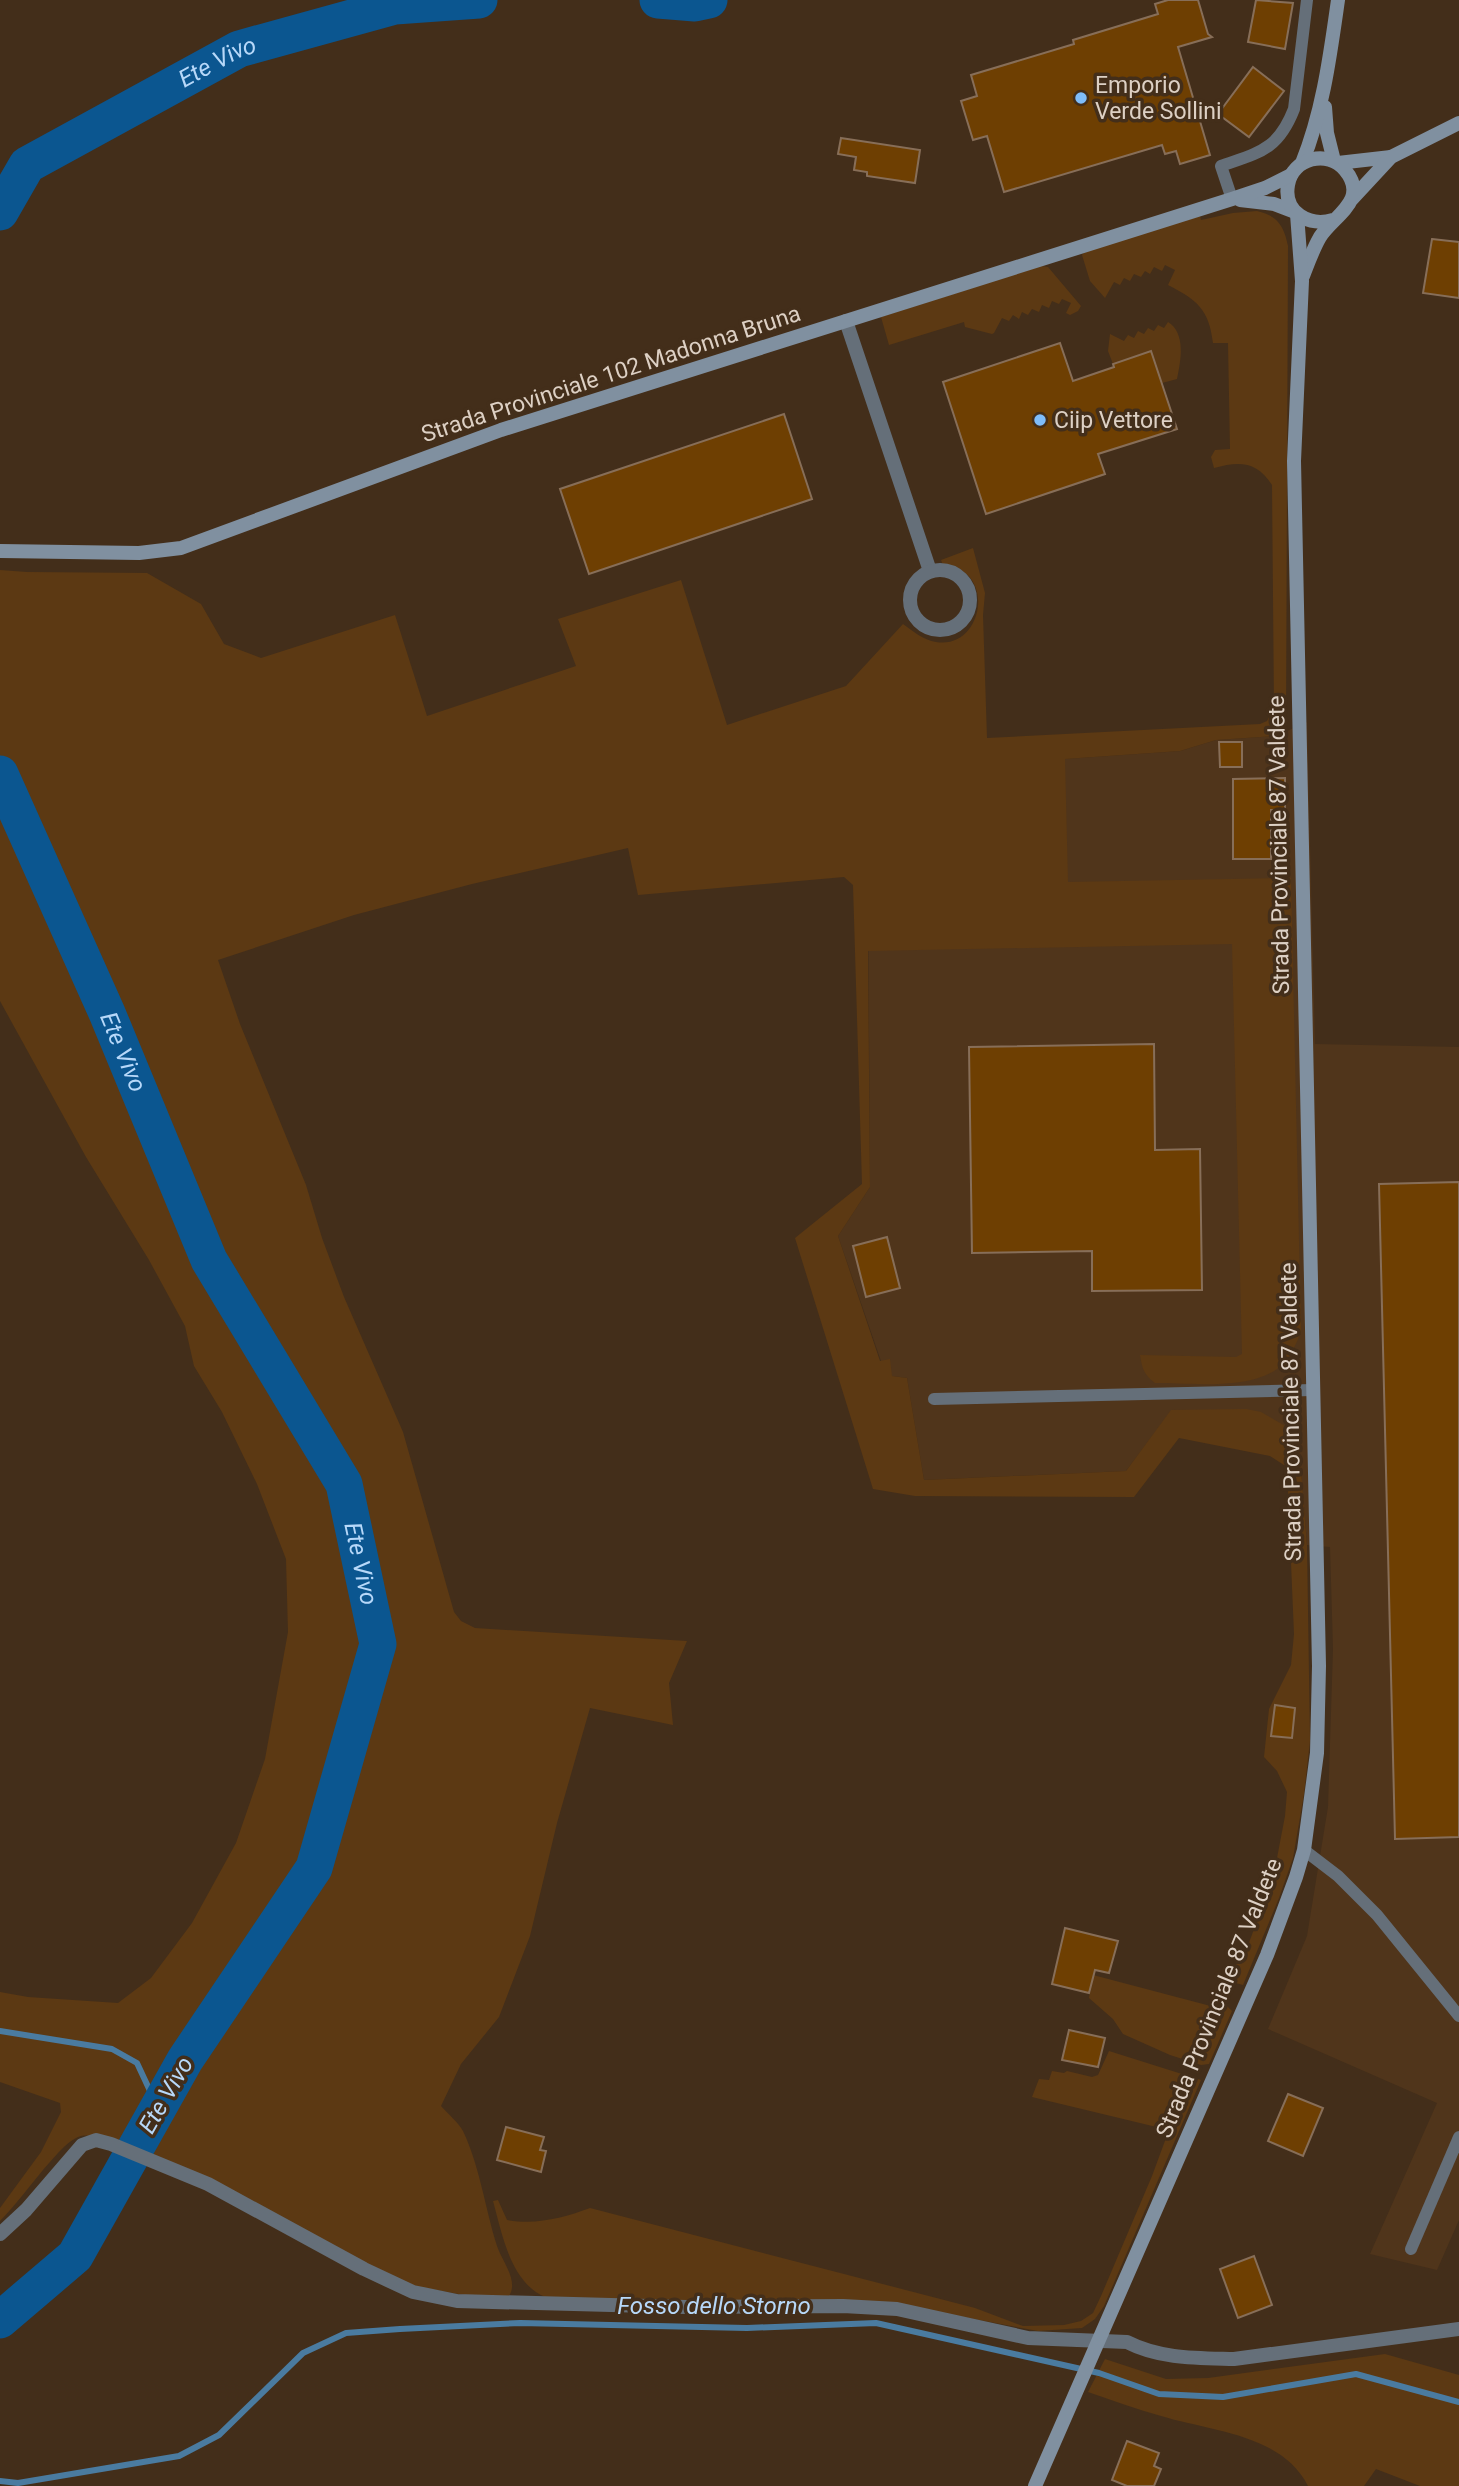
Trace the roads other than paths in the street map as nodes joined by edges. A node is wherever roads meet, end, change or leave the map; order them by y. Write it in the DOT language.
graph roads {
  1 [pos="1307,0"];
  2 [pos="1338,0"];
  3 [pos="1324,95"];
  4 [pos="1459,123"];
  5 [pos="1391,157"];
  6 [pos="1336,162"];
  7 [pos="1302,163"];
  8 [pos="1291,175"];
  9 [pos="1232,199"];
  10 [pos="1352,200"];
  11 [pos="1296,213"];
  12 [pos="1333,220"];
  13 [pos="1301,281"];
  14 [pos="846,321"];
  15 [pos="0,551"];
  16 [pos="930,571"];
  17 [pos="1313,1390"];
  18 [pos="934,1399"];
  19 [pos="1304,1850"];
  20 [pos="1459,2017"];
  21 [pos="1459,2137"];
  22 [pos="0,2234"];
  23 [pos="1411,2249"];
  24 [pos="1459,2329"];
  25 [pos="1098,2341"];
  26 [pos="1035,2486"];
  1 -- 9 [label="lane"];
  2 -- 3 [label="main road"];
  3 -- 6 [label="main road"];
  3 -- 7 [label="main road"];
  4 -- 5 [label="main road"];
  5 -- 6 [label="main road"];
  5 -- 10 [label="main road"];
  6 -- 7 [label="main road"];
  6 -- 10 [label="main road"];
  7 -- 8 [label="main road"];
  8 -- 9 [label="main road, Strada Provinciale 102 Madonna Bruna"];
  8 -- 11 [label="main road"];
  9 -- 11 [label="main road, Strada Provinciale 102 Madonna Bruna"];
  9 -- 14 [label="main road, Strada Provinciale 102 Madonna Bruna"];
  10 -- 12 [label="main road"];
  11 -- 12 [label="main road"];
  11 -- 13 [label="main road, Strada Provinciale 87 Valdete"];
  12 -- 13 [label="main road, Strada Provinciale 87 Valdete"];
  13 -- 17 [label="main road, Strada Provinciale 87 Valdete"];
  14 -- 15 [label="main road, Strada Provinciale 102 Madonna Bruna"];
  14 -- 16 [label="street"];
  16 -- 16 [label="street"];
  17 -- 18 [label="lane"];
  17 -- 19 [label="main road, Strada Provinciale 87 Valdete"];
  19 -- 20 [label="lane"];
  19 -- 25 [label="main road, Strada Provinciale 87 Valdete"];
  21 -- 23 [label="lane"];
  22 -- 25 [label="street"];
  24 -- 25 [label="street"];
  25 -- 26 [label="main road, Strada Provinciale 87 Valdete"];
}
